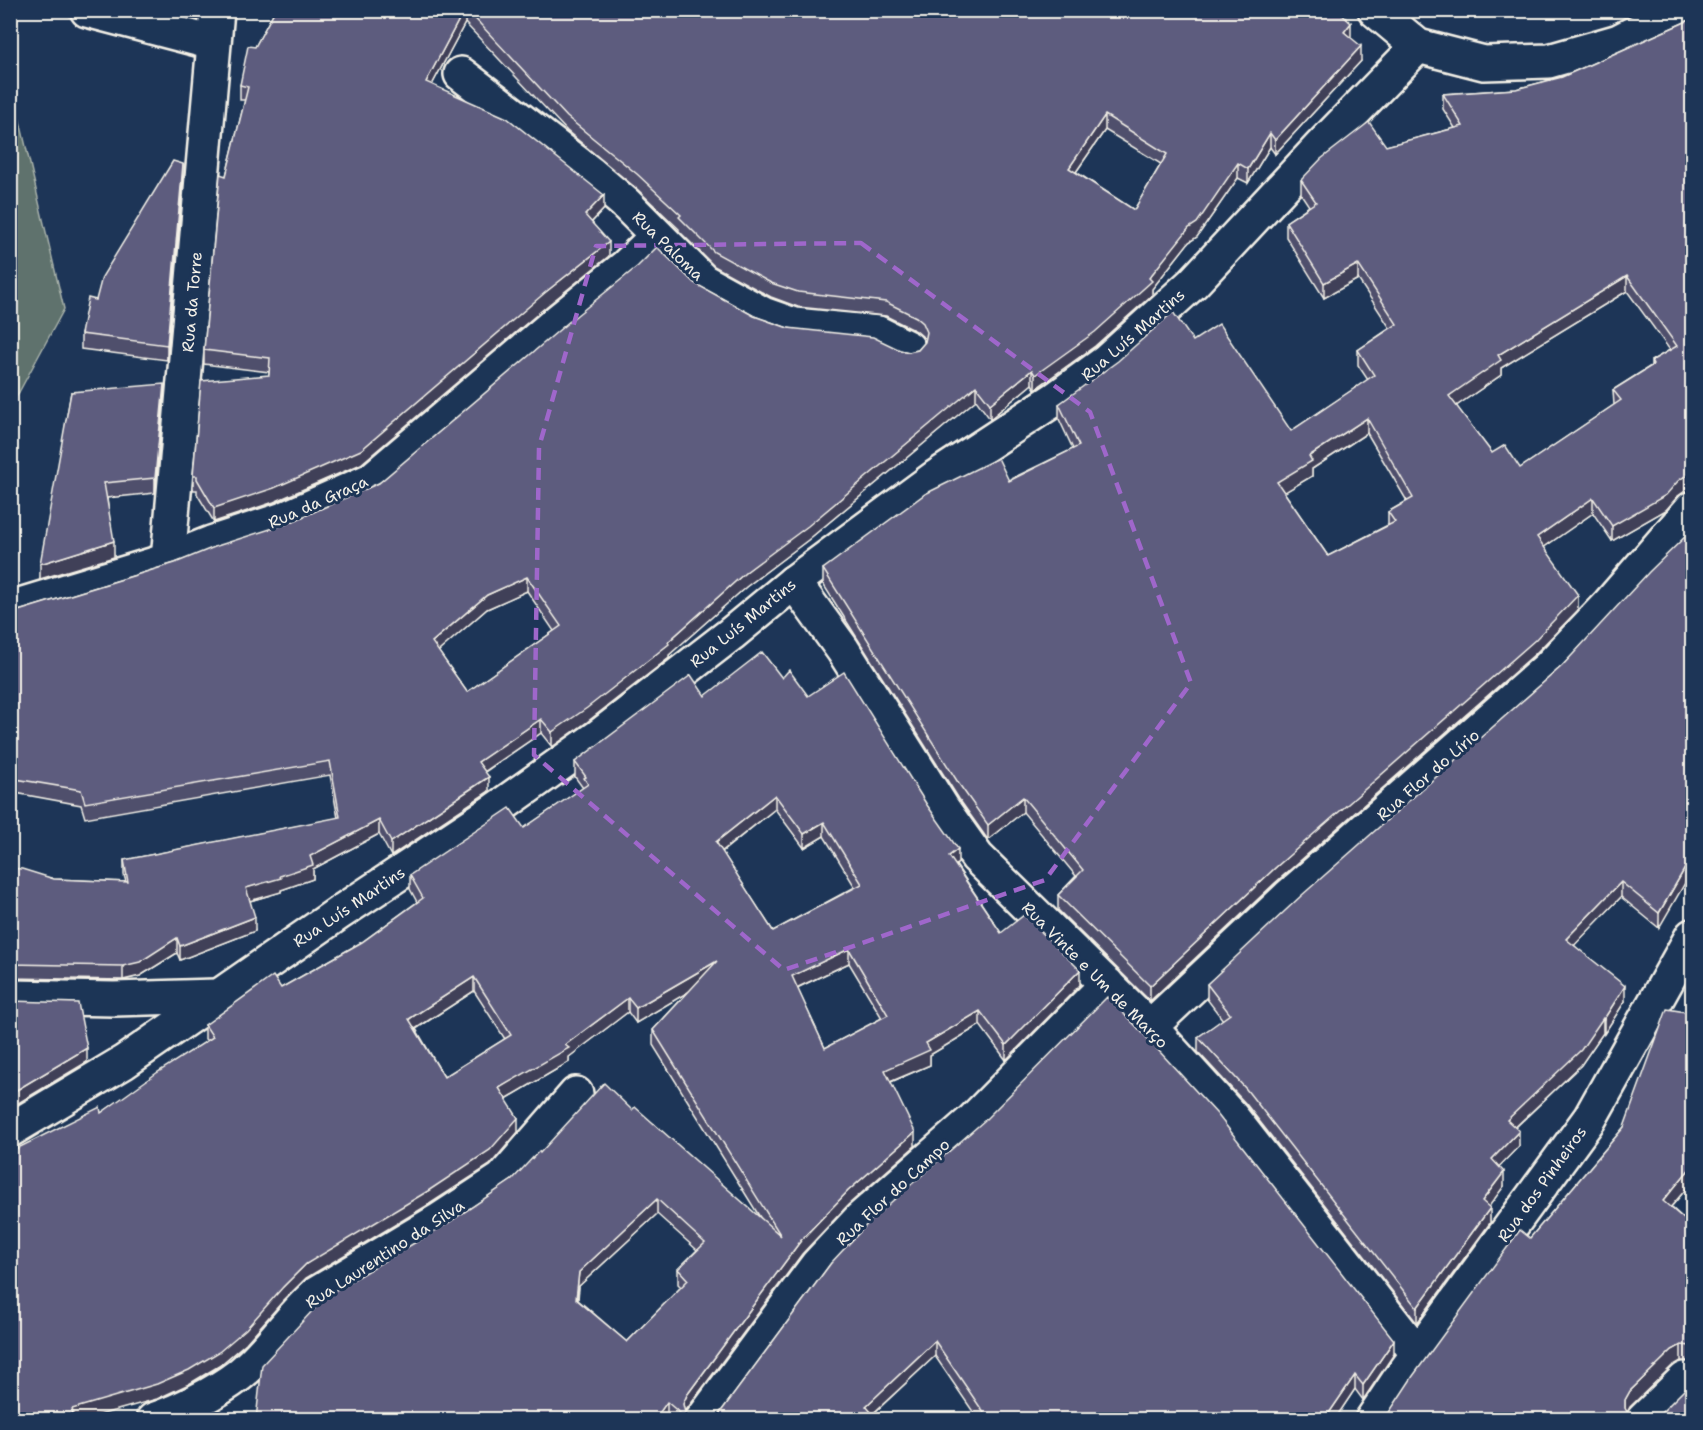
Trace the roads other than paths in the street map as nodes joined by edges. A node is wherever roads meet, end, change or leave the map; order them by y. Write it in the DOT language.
graph roads {
  1 [pos="87,10"];
  2 [pos="217,10"];
  3 [pos="1376,10"];
  4 [pos="1679,10"];
  5 [pos="213,43"];
  6 [pos="1418,46"];
  7 [pos="461,75"];
  8 [pos="657,236"];
  9 [pos="908,348"];
  10 [pos="1689,521"];
  11 [pos="168,560"];
  12 [pos="794,582"];
  13 [pos="10,608"];
  14 [pos="1692,936"];
  15 [pos="1107,984"];
  16 [pos="216,996"];
  17 [pos="10,997"];
  18 [pos="1150,1027"];
  19 [pos="576,1094"];
  20 [pos="10,1130"];
  21 [pos="1418,1354"];
  22 [pos="1685,1379"];
  23 [pos="153,1419"];
  24 [pos="702,1419"];
  25 [pos="1372,1419"];
  26 [pos="1642,1419"];
  1 -- 5 [label="street"];
  2 -- 5 [label="street, Rua da Torre"];
  3 -- 6 [label="street"];
  4 -- 6 [label="street"];
  5 -- 11 [label="street, Rua da Torre"];
  6 -- 12 [label="street, Rua Luís Martins"];
  7 -- 8 [label="street, Rua Paloma"];
  8 -- 9 [label="street, Rua Paloma"];
  8 -- 11 [label="street, Rua da Graça"];
  10 -- 18 [label="street, Rua Flor do Lírio"];
  11 -- 13 [label="street, Rua da Graça"];
  12 -- 15 [label="street, Rua Vinte e Um de Março"];
  12 -- 16 [label="street, Rua Luís Martins"];
  14 -- 21 [label="street, Rua dos Pinheiros"];
  15 -- 18 [label="street, Rua Vinte e Um de Março"];
  15 -- 24 [label="street, Rua Flor do Campo"];
  16 -- 17 [label="street"];
  16 -- 20 [label="street, Rua Luís Martins"];
  18 -- 21 [label="street, Rua Vinte e Um de Março"];
  19 -- 23 [label="street, Rua Laurentino da Silva"];
  21 -- 25 [label="street, Rua dos Pinheiros"];
  22 -- 26 [label="street"];
}
